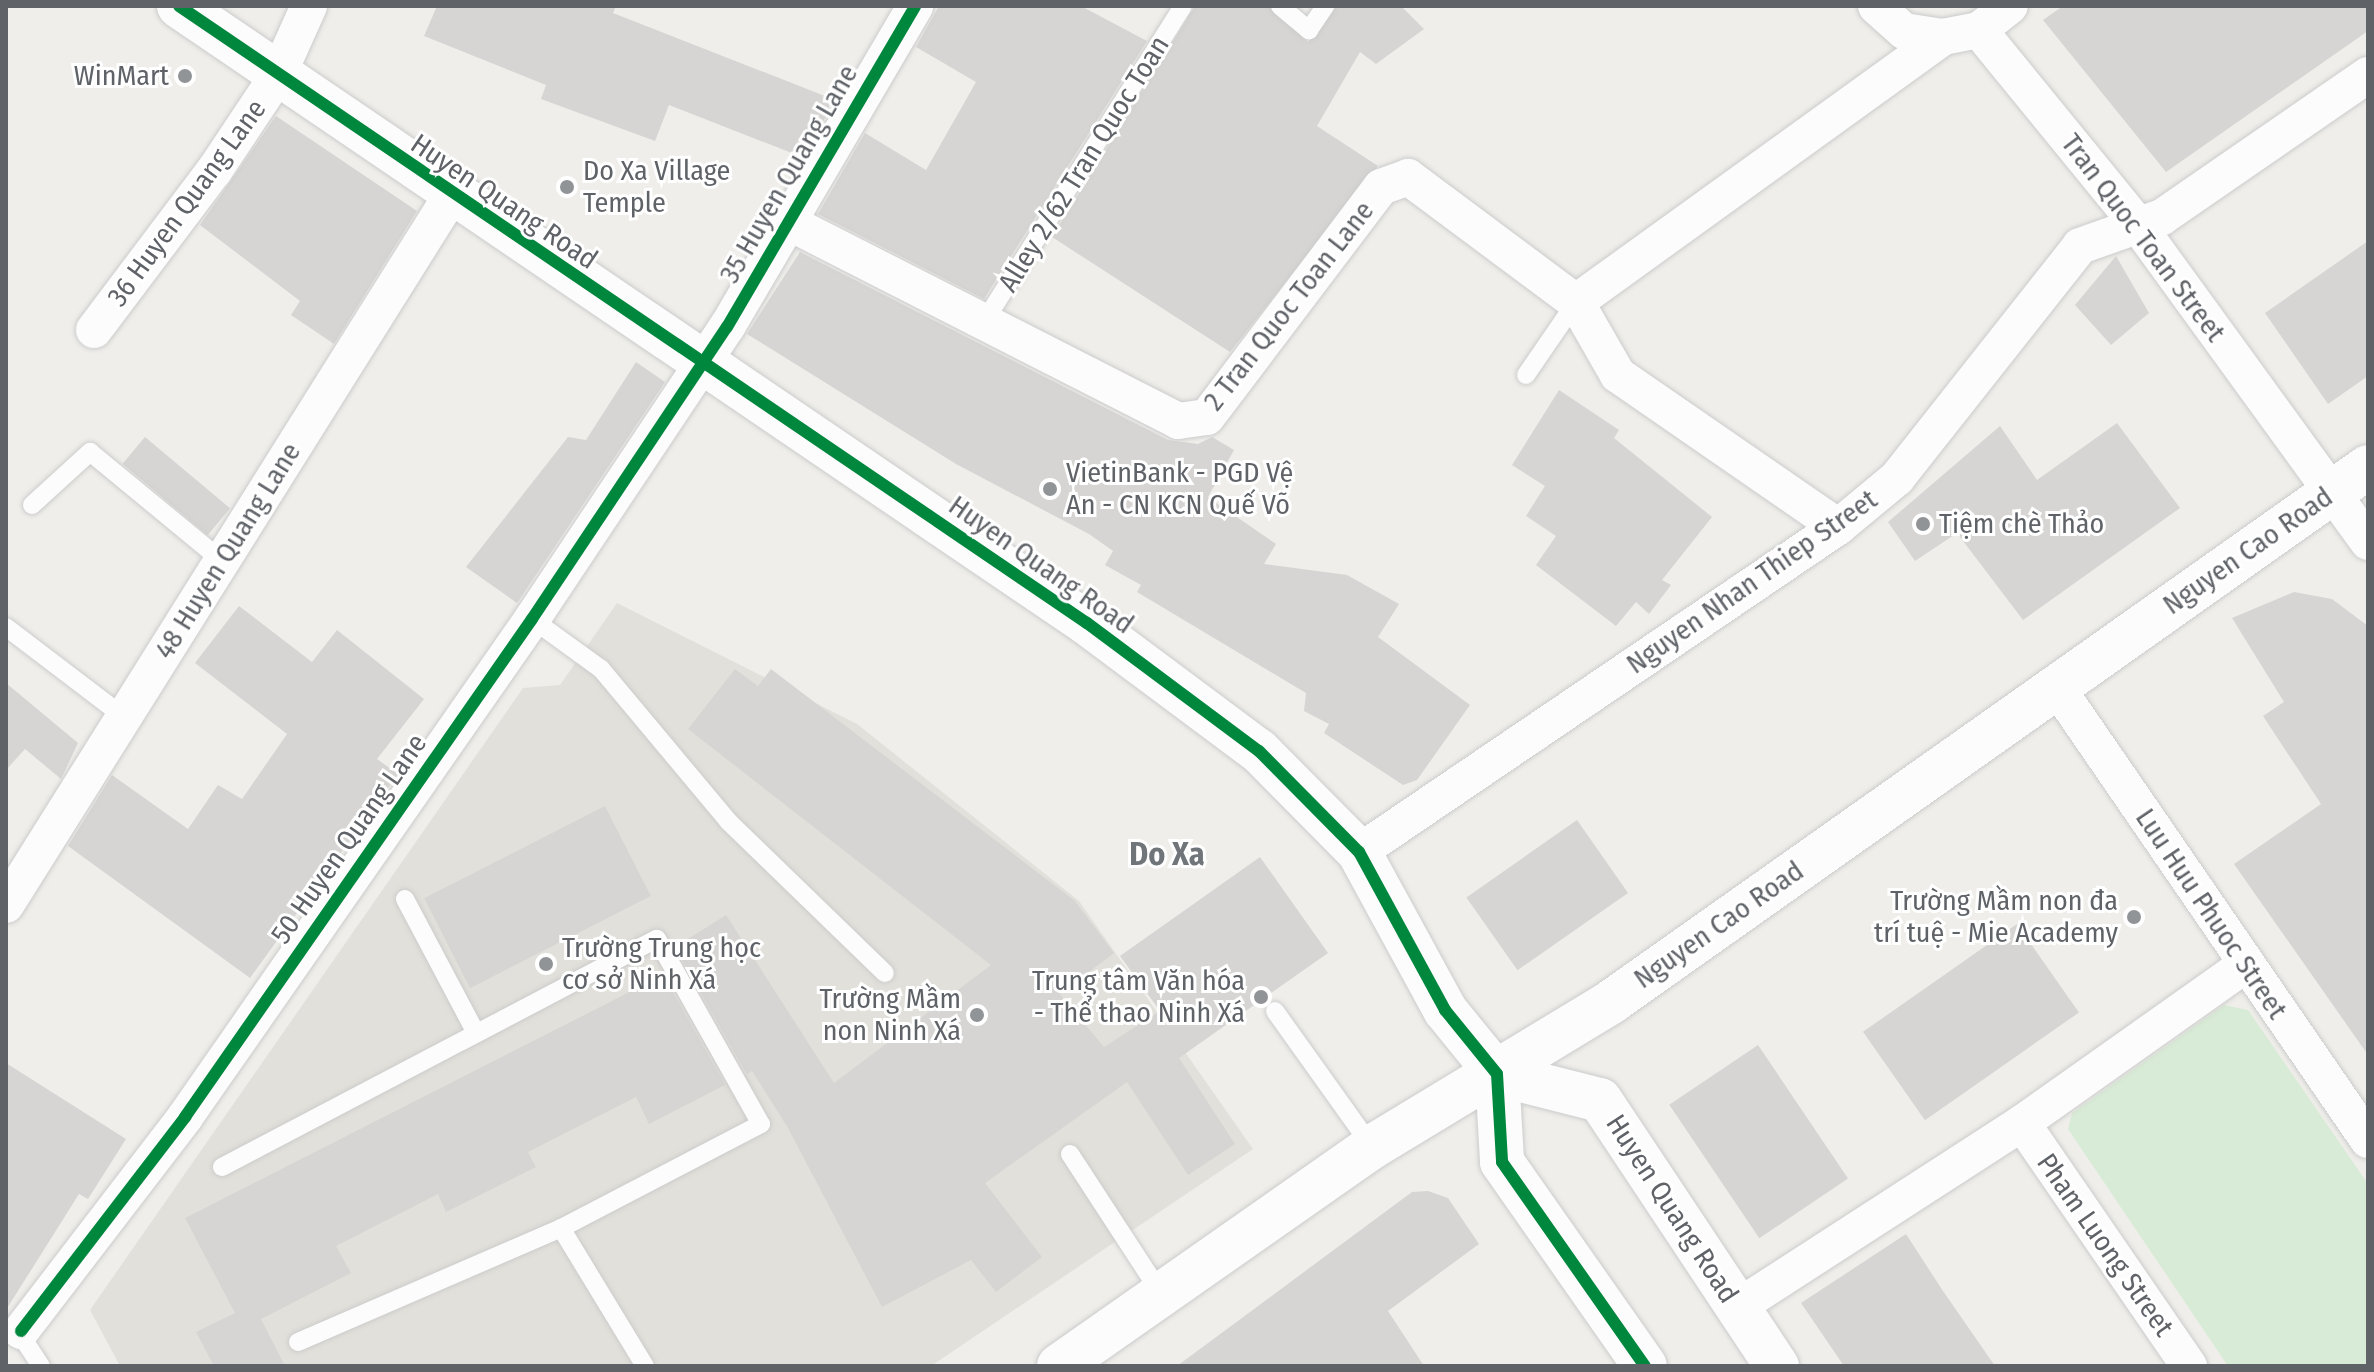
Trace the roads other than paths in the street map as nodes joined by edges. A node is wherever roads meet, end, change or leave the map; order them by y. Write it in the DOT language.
graph roads {
  1 [pos="179,6"];
  2 [pos="309,6"];
  3 [pos="915,6"];
  4 [pos="1183,6"];
  5 [pos="1280,6"];
  6 [pos="1325,6"];
  7 [pos="1876,6"];
  8 [pos="2010,6"];
  9 [pos="1979,30"];
  10 [pos="1943,37"];
  11 [pos="278,75"];
  12 [pos="2368,75"];
  13 [pos="451,196"];
  14 [pos="790,223"];
  15 [pos="2137,224"];
  16 [pos="1576,302"];
  17 [pos="984,322"];
  18 [pos="94,330"];
  19 [pos="703,365"];
  20 [pos="1526,375"];
  21 [pos="2368,467"];
  22 [pos="2332,493"];
  23 [pos="32,505"];
  24 [pos="1838,527"];
  25 [pos="2368,542"];
  26 [pos="222,561"];
  27 [pos="532,619"];
  28 [pos="6,627"];
  29 [pos="2056,686"];
  30 [pos="124,717"];
  31 [pos="1359,852"];
  32 [pos="11,886"];
  33 [pos="405,899"];
  34 [pos="2245,965"];
  35 [pos="885,973"];
  36 [pos="1275,1011"];
  37 [pos="476,1033"];
  38 [pos="1497,1074"];
  39 [pos="2022,1123"];
  40 [pos="2368,1140"];
  41 [pos="1372,1147"];
  42 [pos="1070,1154"];
  43 [pos="222,1167"];
  44 [pos="561,1228"];
  45 [pos="1162,1295"];
  46 [pos="1736,1308"];
  47 [pos="13,1327"];
  48 [pos="298,1342"];
  49 [pos="41,1366"];
  50 [pos="645,1366"];
  51 [pos="1059,1366"];
  52 [pos="1645,1366"];
  53 [pos="1777,1366"];
  54 [pos="2189,1366"];
  1 -- 11 [label="street, Huyen Quang Road"];
  2 -- 11 [label="street, 36 Huyen Quang Lane"];
  3 -- 14 [label="street, 35 Huyen Quang Lane"];
  4 -- 17 [label="lane, Alley 2/62 Tran Quoc Toan"];
  5 -- 6 [label="lane"];
  7 -- 10 [label="street"];
  8 -- 9 [label="street"];
  9 -- 10 [label="street"];
  9 -- 15 [label="street, Tran Quoc Toan Street"];
  10 -- 16 [label="street"];
  11 -- 13 [label="street, Huyen Quang Road"];
  11 -- 18 [label="street, 36 Huyen Quang Lane"];
  12 -- 15 [label="street, Nguyen Nhan Thiep Street"];
  13 -- 19 [label="street, Huyen Quang Road"];
  13 -- 26 [label="street, 48 Huyen Quang Lane"];
  14 -- 17 [label="street, 2 Tran Quoc Toan Lane"];
  14 -- 19 [label="street, 35 Huyen Quang Lane"];
  15 -- 22 [label="street, Tran Quoc Toan Street"];
  15 -- 24 [label="street, Nguyen Nhan Thiep Street"];
  16 -- 17 [label="street, 2 Tran Quoc Toan Lane"];
  16 -- 20 [label="lane"];
  16 -- 24 [label="street"];
  19 -- 27 [label="street, 50 Huyen Quang Lane"];
  19 -- 31 [label="street, Huyen Quang Road"];
  21 -- 22 [label="street, Nguyen Cao Road"];
  22 -- 25 [label="street, Tran Quoc Toan Street"];
  22 -- 29 [label="street, Nguyen Cao Road"];
  23 -- 26 [label="lane"];
  24 -- 31 [label="street, Nguyen Nhan Thiep Street"];
  26 -- 30 [label="street, 48 Huyen Quang Lane"];
  27 -- 35 [label="lane"];
  27 -- 47 [label="street, 50 Huyen Quang Lane"];
  28 -- 30 [label="lane"];
  29 -- 34 [label="street, Luu Huu Phuoc Street"];
  29 -- 38 [label="street, Nguyen Cao Road"];
  30 -- 32 [label="street, 48 Huyen Quang Lane"];
  31 -- 38 [label="street, Huyen Quang Road"];
  33 -- 37 [label="lane"];
  34 -- 39 [label="street"];
  34 -- 40 [label="street, Luu Huu Phuoc Street"];
  36 -- 41 [label="lane"];
  37 -- 43 [label="lane"];
  37 -- 44 [label="lane"];
  38 -- 41 [label="street, Nguyen Cao Road"];
  38 -- 46 [label="street, Huyen Quang Road"];
  38 -- 52 [label="street"];
  39 -- 46 [label="street"];
  39 -- 54 [label="street, Pham Luong Street"];
  41 -- 45 [label="street, Nguyen Cao Road"];
  42 -- 45 [label="lane"];
  44 -- 48 [label="lane"];
  44 -- 50 [label="lane"];
  45 -- 51 [label="street, Nguyen Cao Road"];
  46 -- 53 [label="street, Huyen Quang Road"];
  47 -- 49 [label="lane"];
}
